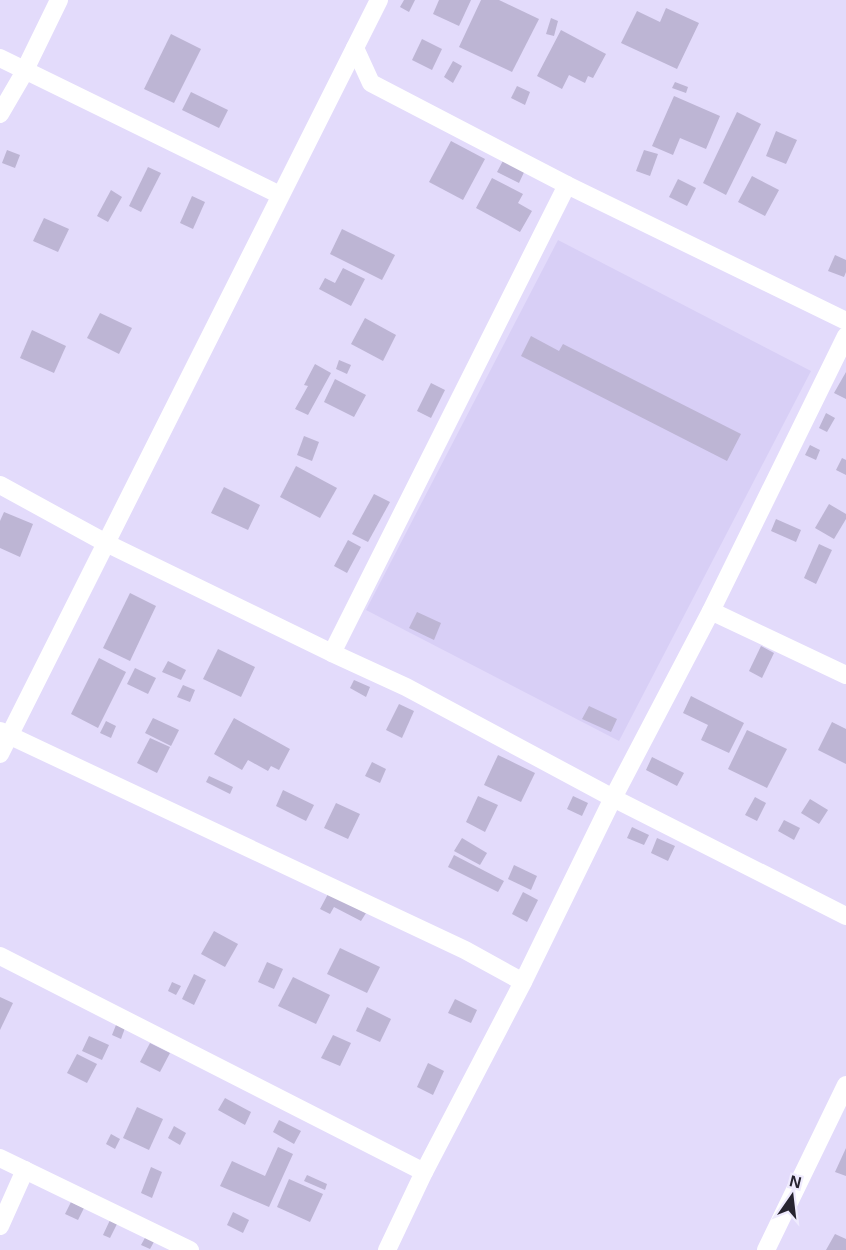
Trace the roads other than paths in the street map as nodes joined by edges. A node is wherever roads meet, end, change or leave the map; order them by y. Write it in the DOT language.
graph roads {
  1 [pos="59,0"];
  2 [pos="379,0"];
  3 [pos="355,48"];
  4 [pos="0,58"];
  5 [pos="24,70"];
  6 [pos="0,114"];
  7 [pos="567,185"];
  8 [pos="280,195"];
  9 [pos="846,321"];
  10 [pos="846,336"];
  11 [pos="0,485"];
  12 [pos="106,543"];
  13 [pos="711,611"];
  14 [pos="332,653"];
  15 [pos="846,675"];
  16 [pos="4,734"];
  17 [pos="0,754"];
  18 [pos="613,798"];
  19 [pos="846,915"];
  20 [pos="0,956"];
  21 [pos="523,982"];
  22 [pos="846,1085"];
  23 [pos="0,1158"];
  24 [pos="25,1170"];
  25 [pos="424,1172"];
  26 [pos="0,1226"];
  27 [pos="190,1250"];
  28 [pos="387,1250"];
  29 [pos="766,1250"];
  1 -- 5 [label="street"];
  2 -- 3 [label="street"];
  3 -- 7 [label="street"];
  3 -- 8 [label="street"];
  4 -- 5 [label="street"];
  5 -- 6 [label="street"];
  5 -- 8 [label="street"];
  7 -- 9 [label="street"];
  7 -- 14 [label="street"];
  8 -- 12 [label="street"];
  10 -- 13 [label="street"];
  11 -- 12 [label="street"];
  12 -- 14 [label="street"];
  12 -- 16 [label="street"];
  13 -- 15 [label="street"];
  13 -- 18 [label="street"];
  14 -- 18 [label="street"];
  16 -- 17 [label="street"];
  16 -- 21 [label="street"];
  18 -- 19 [label="street"];
  18 -- 21 [label="street"];
  20 -- 25 [label="street"];
  21 -- 25 [label="street"];
  22 -- 29 [label="street"];
  23 -- 24 [label="street"];
  24 -- 26 [label="street"];
  24 -- 27 [label="street"];
  25 -- 28 [label="street"];
}
